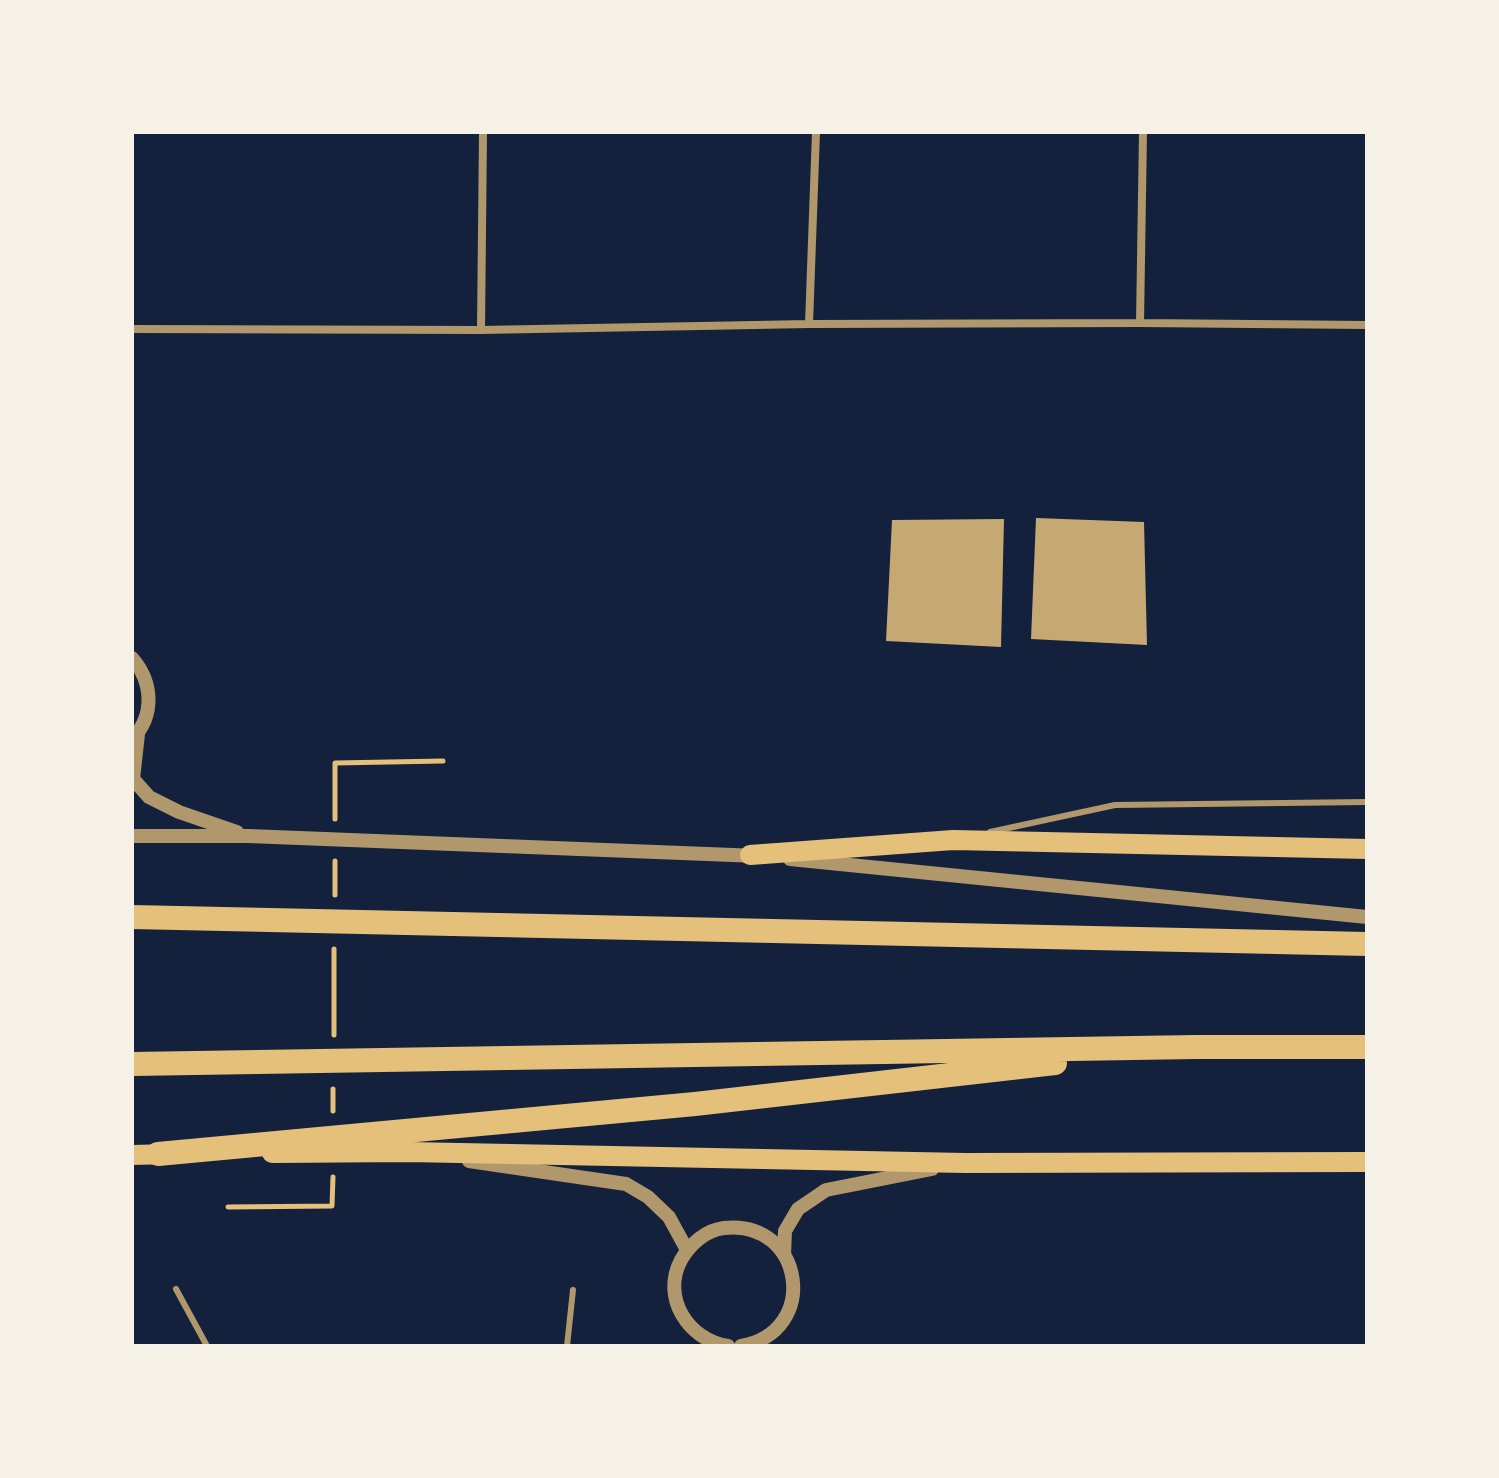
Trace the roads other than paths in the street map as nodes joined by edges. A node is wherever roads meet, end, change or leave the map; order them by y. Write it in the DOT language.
graph roads {
  1 [pos="483,132"];
  2 [pos="816,132"];
  3 [pos="1143,132"];
  4 [pos="1140,323"];
  5 [pos="809,324"];
  6 [pos="1367,325"];
  7 [pos="132,329"];
  8 [pos="481,330"];
  9 [pos="132,658"];
  10 [pos="135,737"];
  11 [pos="1367,802"];
  12 [pos="132,836"];
  13 [pos="248,836"];
  14 [pos="953,840"];
  15 [pos="1367,849"];
  16 [pos="750,855"];
  17 [pos="132,917"];
  18 [pos="1367,917"];
  19 [pos="1367,944"];
  20 [pos="1196,1047"];
  21 [pos="1367,1047"];
  22 [pos="132,1064"];
  23 [pos="409,1152"];
  24 [pos="158,1154"];
  25 [pos="132,1155"];
  26 [pos="1367,1162"];
  27 [pos="965,1163"];
  28 [pos="687,1250"];
  29 [pos="784,1255"];
  30 [pos="176,1289"];
  31 [pos="573,1290"];
  32 [pos="701,1341"];
  33 [pos="769,1341"];
  34 [pos="207,1346"];
  35 [pos="567,1346"];
  36 [pos="728,1346"];
  37 [pos="741,1346"];
  1 -- 8 [label="street"];
  2 -- 5 [label="street"];
  3 -- 4 [label="street"];
  4 -- 5 [label="street"];
  4 -- 6 [label="street"];
  5 -- 8 [label="street"];
  7 -- 8 [label="street"];
  9 -- 10 [label="street"];
  10 -- 13 [label="street"];
  11 -- 14 [label="lane"];
  12 -- 13 [label="street"];
  13 -- 16 [label="street"];
  14 -- 15 [label="main road"];
  14 -- 16 [label="main road"];
  16 -- 18 [label="street"];
  17 -- 19 [label="highway"];
  20 -- 21 [label="highway"];
  20 -- 22 [label="highway"];
  20 -- 24 [label="highway"];
  23 -- 24 [label="main road"];
  23 -- 27 [label="main road"];
  23 -- 28 [label="street"];
  24 -- 25 [label="main road"];
  26 -- 27 [label="main road"];
  27 -- 29 [label="street"];
  28 -- 29 [label="street"];
  28 -- 32 [label="street"];
  29 -- 33 [label="street"];
  30 -- 34 [label="lane"];
  31 -- 35 [label="lane"];
  32 -- 36 [label="street"];
  33 -- 37 [label="street"];
}
